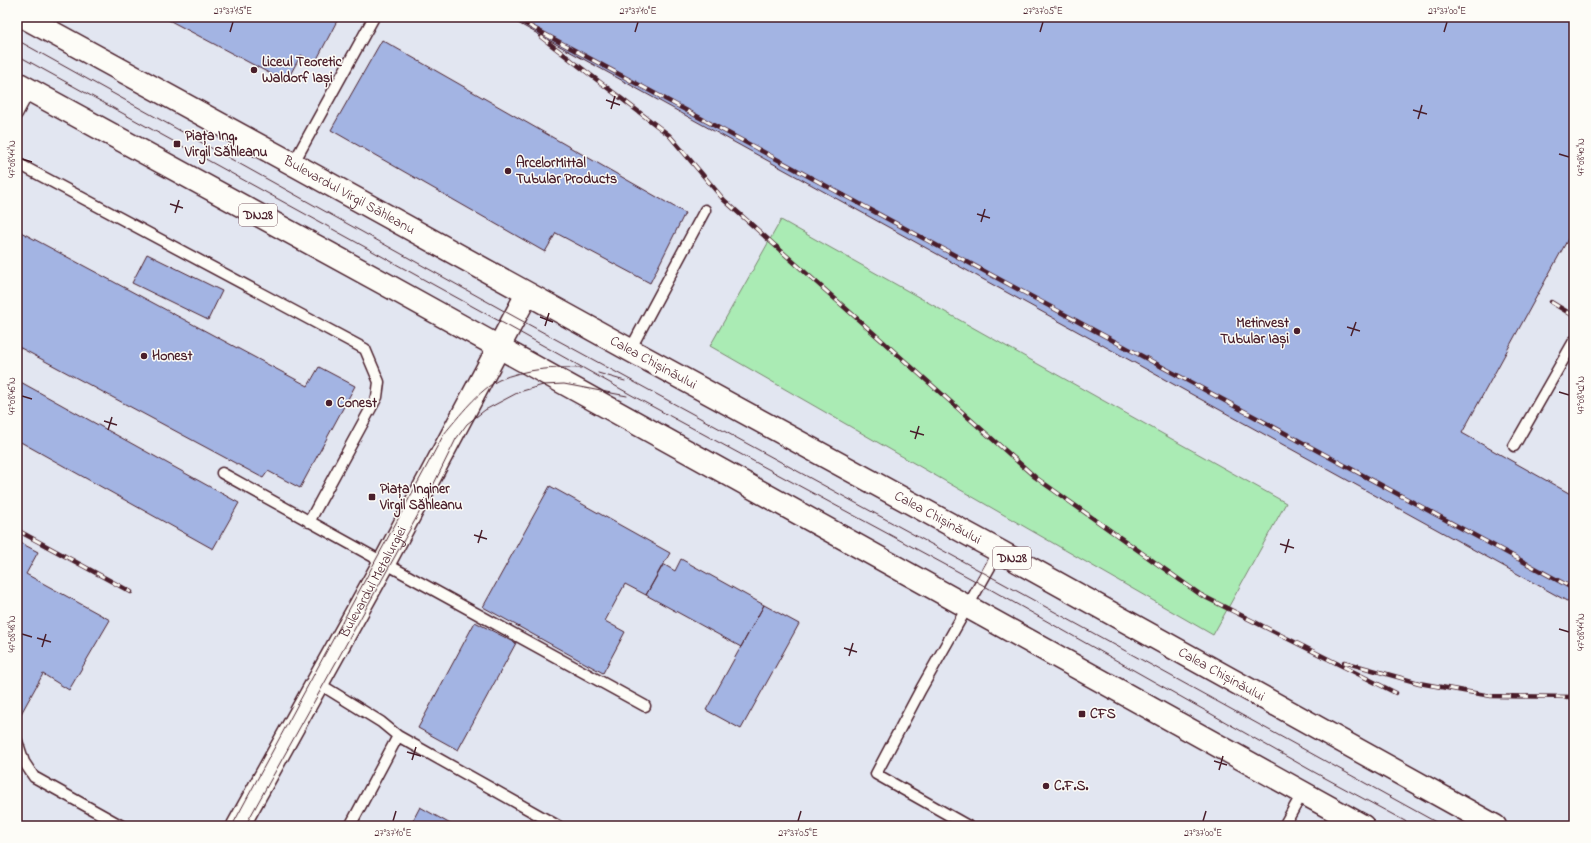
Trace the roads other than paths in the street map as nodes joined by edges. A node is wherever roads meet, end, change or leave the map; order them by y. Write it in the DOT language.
graph roads {
  1 [pos="24,17"];
  2 [pos="374,17"];
  3 [pos="23,86"];
  4 [pos="17,114"];
  5 [pos="17,163"];
  6 [pos="293,164"];
  7 [pos="705,210"];
  8 [pos="527,294"];
  9 [pos="1574,341"];
  10 [pos="498,347"];
  11 [pos="630,350"];
  12 [pos="1514,446"];
  13 [pos="222,473"];
  14 [pos="309,522"];
  15 [pos="999,551"];
  16 [pos="384,563"];
  17 [pos="968,607"];
  18 [pos="318,683"];
  19 [pos="645,706"];
  20 [pos="398,736"];
  21 [pos="17,741"];
  22 [pos="1302,792"];
  23 [pos="122,826"];
  24 [pos="238,826"];
  25 [pos="350,826"];
  26 [pos="558,826"];
  27 [pos="968,826"];
  28 [pos="1284,826"];
  29 [pos="1363,826"];
  30 [pos="1495,826"];
  1 -- 6 [label="main road, Bulevardul Virgil Săhleanu / DN28"];
  2 -- 6 [label="lane"];
  3 -- 4 [label="lane"];
  3 -- 10 [label="main road, DN28"];
  5 -- 14 [label="lane"];
  6 -- 8 [label="main road, Bulevardul Virgil Săhleanu / DN28"];
  7 -- 11 [label="lane"];
  8 -- 10 [label="main road, Bulevardul Metalurgiei"];
  8 -- 11 [label="main road, Calea Chișinăului / DN28"];
  9 -- 12 [label="lane"];
  10 -- 16 [label="main road, Bulevardul Metalurgiei"];
  10 -- 17 [label="main road, DN28"];
  11 -- 15 [label="main road, Calea Chișinăului / DN28"];
  13 -- 14 [label="lane"];
  14 -- 16 [label="lane"];
  15 -- 17 [label="lane"];
  15 -- 30 [label="main road, Calea Chișinăului / DN28"];
  16 -- 18 [label="main road, Bulevardul Metalurgiei"];
  16 -- 19 [label="lane"];
  17 -- 22 [label="main road, DN28"];
  17 -- 27 [label="lane"];
  18 -- 20 [label="lane"];
  18 -- 24 [label="main road, Bulevardul Metalurgiei"];
  20 -- 25 [label="lane"];
  20 -- 26 [label="lane"];
  21 -- 23 [label="lane"];
  22 -- 28 [label="lane"];
  22 -- 29 [label="main road, DN28"];
}
